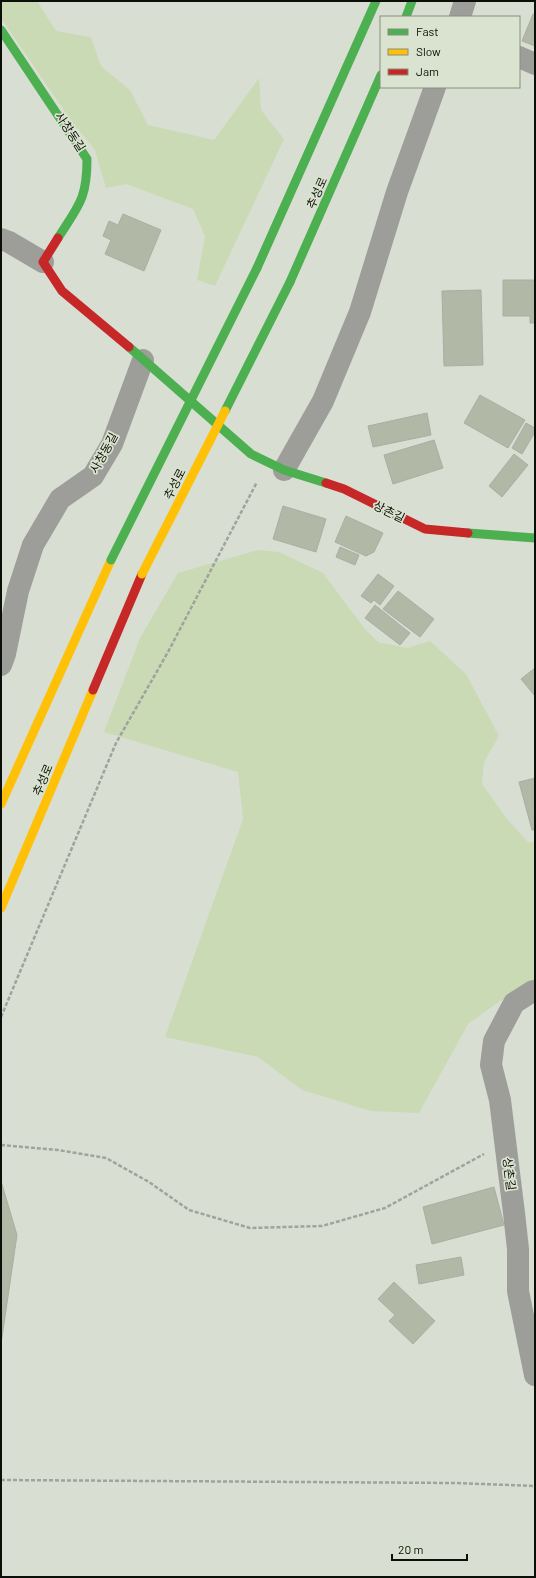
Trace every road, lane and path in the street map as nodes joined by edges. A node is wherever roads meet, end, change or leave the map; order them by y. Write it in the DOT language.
graph roads {
  1 [pos="376,1"];
  2 [pos="412,1"];
  3 [pos="465,1"];
  4 [pos="406,16"];
  5 [pos="460,16"];
  6 [pos="1,30"];
  7 [pos="520,57"];
  8 [pos="535,64"];
  9 [pos="380,77"];
  10 [pos="435,88"];
  11 [pos="1,239"];
  12 [pos="43,262"];
  13 [pos="143,360"];
  14 [pos="276,466"];
  15 [pos="535,538"];
  16 [pos="1,665"];
  17 [pos="1,804"];
  18 [pos="1,908"];
  19 [pos="535,992"];
  20 [pos="1,1017"];
  21 [pos="505,1143"];
  22 [pos="1,1145"];
  23 [pos="535,1375"];
  24 [pos="1,1480"];
  25 [pos="535,1486"];
  1 -- 17 [label="main road, 추성로, bridge"];
  2 -- 4 [label="main road"];
  3 -- 5 [label="street"];
  6 -- 12 [label="main road, 사창동길"];
  7 -- 8 [label="street"];
  9 -- 18 [label="main road, 추성로, bridge"];
  10 -- 14 [label="street"];
  11 -- 12 [label="street"];
  12 -- 13 [label="main road"];
  13 -- 14 [label="main road, 상촌길"];
  13 -- 16 [label="street, 사창동길"];
  14 -- 15 [label="main road, 상촌길"];
  14 -- 20 [label="path"];
  19 -- 21 [label="street, 상촌길"];
  21 -- 22 [label="path"];
  21 -- 23 [label="street, 상촌길"];
  24 -- 25 [label="path"];
}
